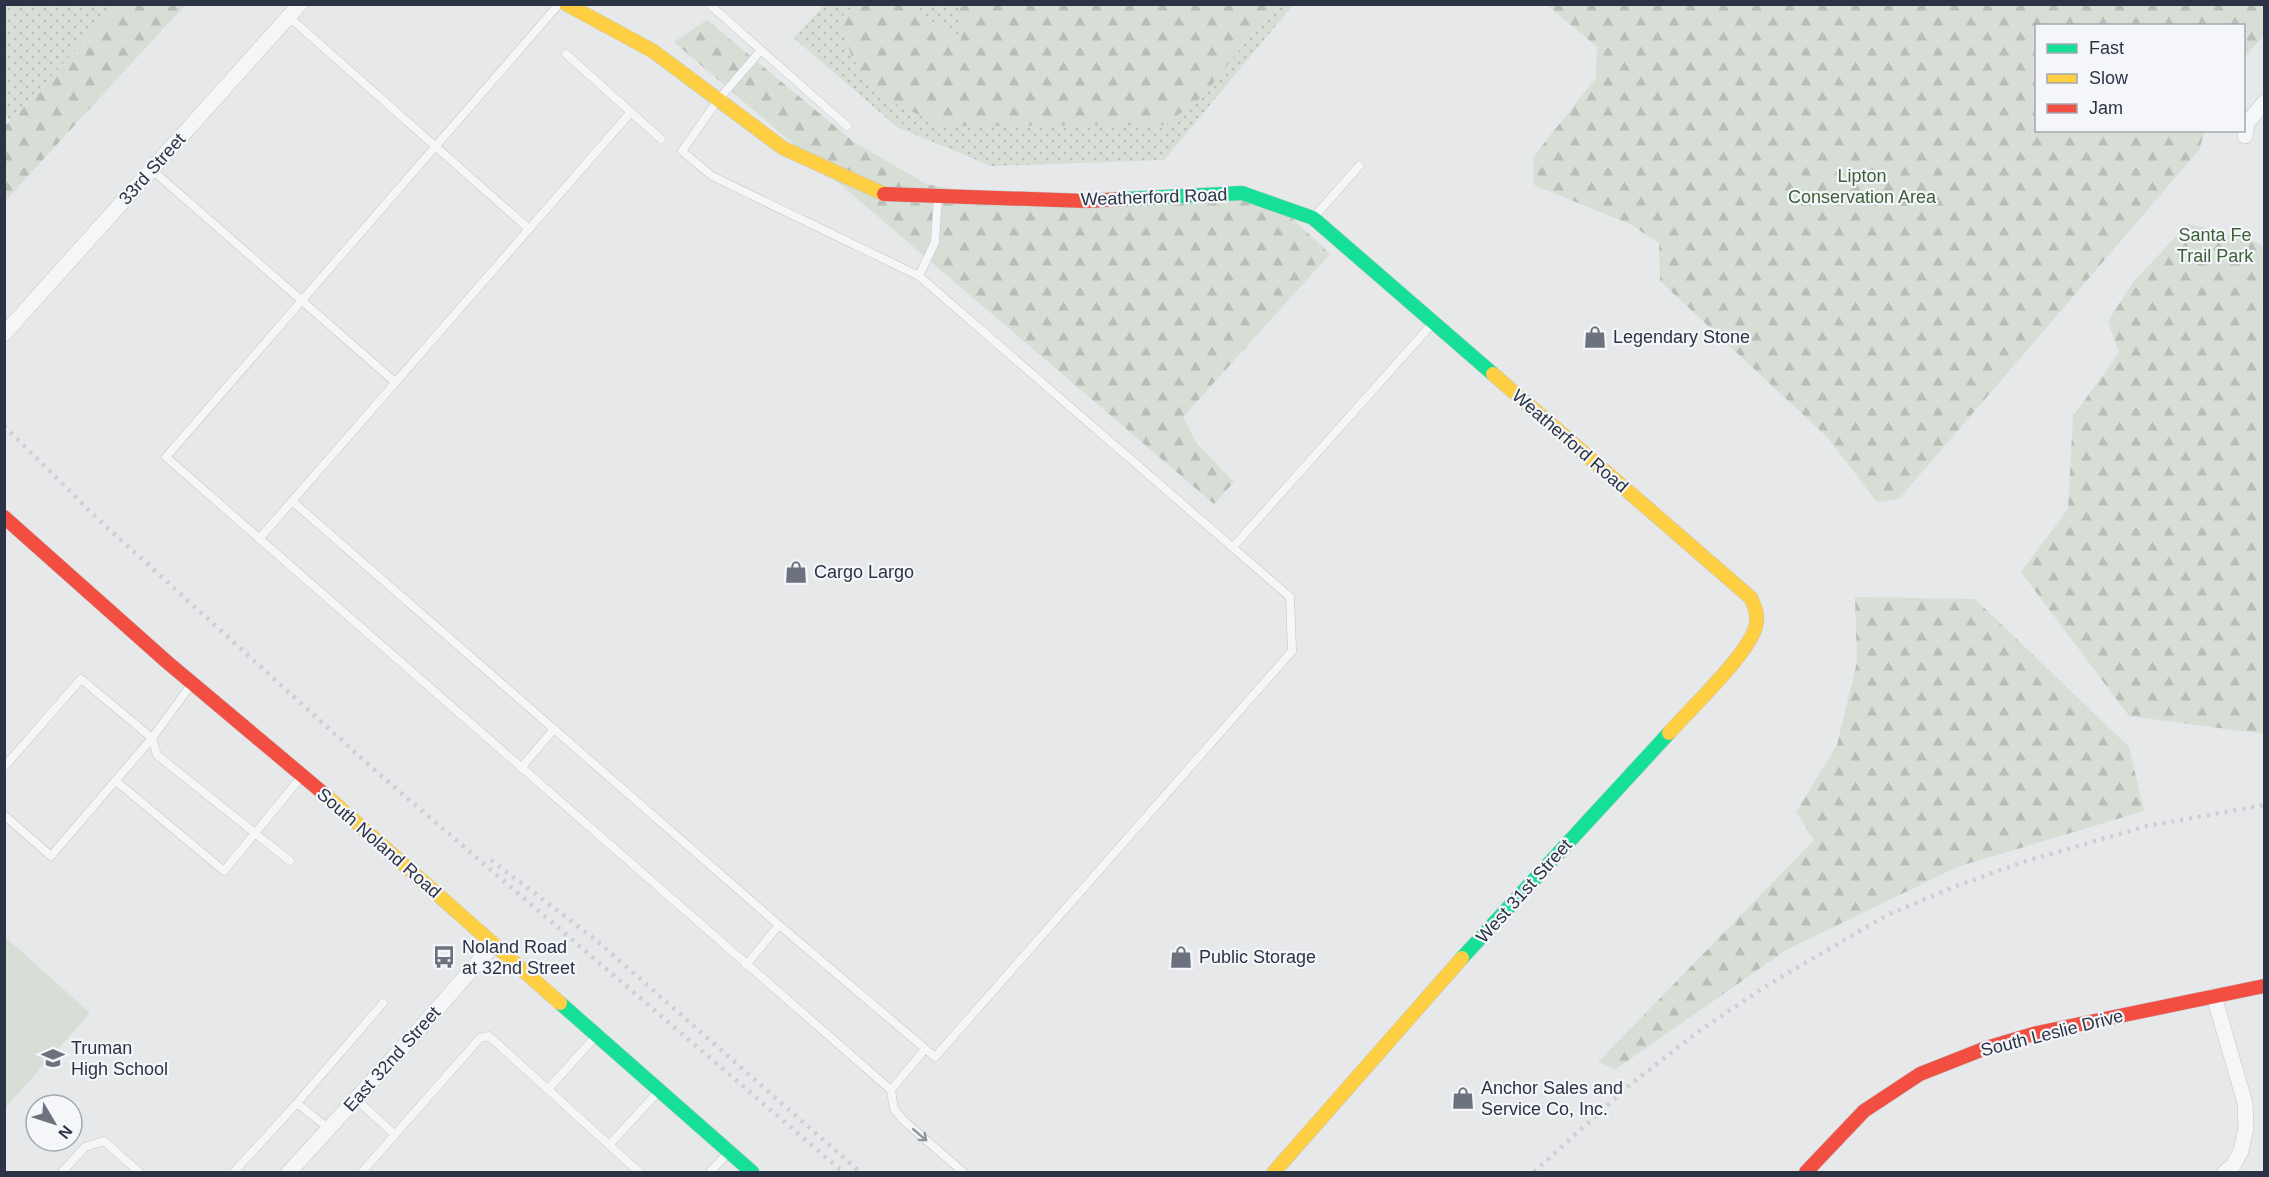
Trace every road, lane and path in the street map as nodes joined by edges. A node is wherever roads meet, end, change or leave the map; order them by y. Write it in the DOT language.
graph roads {
  1 [pos="300,4"];
  2 [pos="559,4"];
  3 [pos="566,4"];
  4 [pos="710,4"];
  5 [pos="289,17"];
  6 [pos="761,50"];
  7 [pos="566,54"];
  8 [pos="718,100"];
  9 [pos="2265,103"];
  10 [pos="631,112"];
  11 [pos="847,126"];
  12 [pos="2245,136"];
  13 [pos="661,139"];
  14 [pos="434,147"];
  15 [pos="1359,166"];
  16 [pos="152,170"];
  17 [pos="938,196"];
  18 [pos="1313,218"];
  19 [pos="529,229"];
  20 [pos="919,276"];
  21 [pos="301,299"];
  22 [pos="1433,323"];
  23 [pos="4,334"];
  24 [pos="395,382"];
  25 [pos="292,501"];
  26 [pos="4,517"];
  27 [pos="259,539"];
  28 [pos="1233,547"];
  29 [pos="1754,604"];
  30 [pos="192,683"];
  31 [pos="554,729"];
  32 [pos="152,738"];
  33 [pos="4,767"];
  34 [pos="521,768"];
  35 [pos="302,776"];
  36 [pos="116,781"];
  37 [pos="4,815"];
  38 [pos="255,833"];
  39 [pos="290,861"];
  40 [pos="779,925"];
  41 [pos="494,944"];
  42 [pos="746,965"];
  43 [pos="2265,987"];
  44 [pos="2214,996"];
  45 [pos="383,1004"];
  46 [pos="597,1035"];
  47 [pos="926,1049"];
  48 [pos="548,1089"];
  49 [pos="659,1090"];
  50 [pos="891,1090"];
  51 [pos="356,1100"];
  52 [pos="297,1103"];
  53 [pos="328,1129"];
  54 [pos="395,1135"];
  55 [pos="609,1145"];
  56 [pos="729,1152"];
  57 [pos="62,1173"];
  58 [pos="139,1173"];
  59 [pos="234,1173"];
  60 [pos="289,1173"];
  61 [pos="362,1173"];
  62 [pos="639,1173"];
  63 [pos="710,1173"];
  64 [pos="752,1173"];
  65 [pos="963,1173"];
  66 [pos="1274,1173"];
  67 [pos="1806,1173"];
  68 [pos="2225,1173"];
  1 -- 5 [label="street, 33rd Street"];
  2 -- 14 [label="lane"];
  3 -- 8 [label="street, Weatherford Road"];
  4 -- 6 [label="lane"];
  5 -- 14 [label="lane"];
  5 -- 16 [label="street, 33rd Street"];
  6 -- 8 [label="lane"];
  6 -- 11 [label="lane"];
  7 -- 10 [label="lane"];
  8 -- 17 [label="street, Weatherford Road"];
  8 -- 20 [label="lane"];
  9 -- 12 [label="street"];
  10 -- 13 [label="lane"];
  10 -- 19 [label="lane"];
  14 -- 19 [label="lane"];
  14 -- 21 [label="lane"];
  15 -- 18 [label="lane"];
  16 -- 21 [label="lane"];
  16 -- 23 [label="street, 33rd Street"];
  17 -- 18 [label="street, Weatherford Road"];
  17 -- 20 [label="lane"];
  18 -- 22 [label="street, Weatherford Road"];
  19 -- 24 [label="lane"];
  20 -- 28 [label="lane"];
  21 -- 24 [label="lane"];
  21 -- 27 [label="lane"];
  22 -- 28 [label="lane"];
  22 -- 29 [label="street, Weatherford Road"];
  24 -- 25 [label="lane"];
  25 -- 27 [label="lane"];
  25 -- 31 [label="lane"];
  26 -- 30 [label="street, South Noland Road"];
  27 -- 34 [label="lane"];
  28 -- 47 [label="lane"];
  29 -- 66 [label="street, West 31st Street"];
  30 -- 32 [label="lane"];
  30 -- 35 [label="street, South Noland Road"];
  31 -- 34 [label="lane"];
  31 -- 40 [label="lane"];
  32 -- 33 [label="lane"];
  32 -- 36 [label="lane"];
  32 -- 38 [label="lane"];
  34 -- 42 [label="lane"];
  35 -- 38 [label="lane"];
  35 -- 41 [label="street, South Noland Road"];
  36 -- 37 [label="lane"];
  36 -- 38 [label="lane"];
  38 -- 39 [label="lane"];
  40 -- 42 [label="lane"];
  40 -- 47 [label="lane"];
  41 -- 46 [label="street, South Noland Road"];
  41 -- 51 [label="street, East 32nd Street"];
  42 -- 50 [label="lane"];
  43 -- 44 [label="street, South Leslie Drive"];
  44 -- 67 [label="street, South Leslie Drive"];
  44 -- 68 [label="street"];
  45 -- 52 [label="lane"];
  46 -- 48 [label="lane"];
  46 -- 49 [label="street, South Noland Road"];
  47 -- 50 [label="lane"];
  48 -- 54 [label="lane"];
  48 -- 55 [label="lane"];
  49 -- 55 [label="lane"];
  49 -- 56 [label="street, South Noland Road"];
  50 -- 65 [label="lane, one-way"];
  51 -- 53 [label="street, East 32nd Street"];
  51 -- 54 [label="lane"];
  52 -- 53 [label="lane"];
  52 -- 59 [label="lane"];
  53 -- 60 [label="street, East 32nd Street"];
  54 -- 61 [label="lane"];
  55 -- 62 [label="lane"];
  56 -- 63 [label="lane"];
  56 -- 64 [label="street, South Noland Road"];
  57 -- 58 [label="lane"];
}
